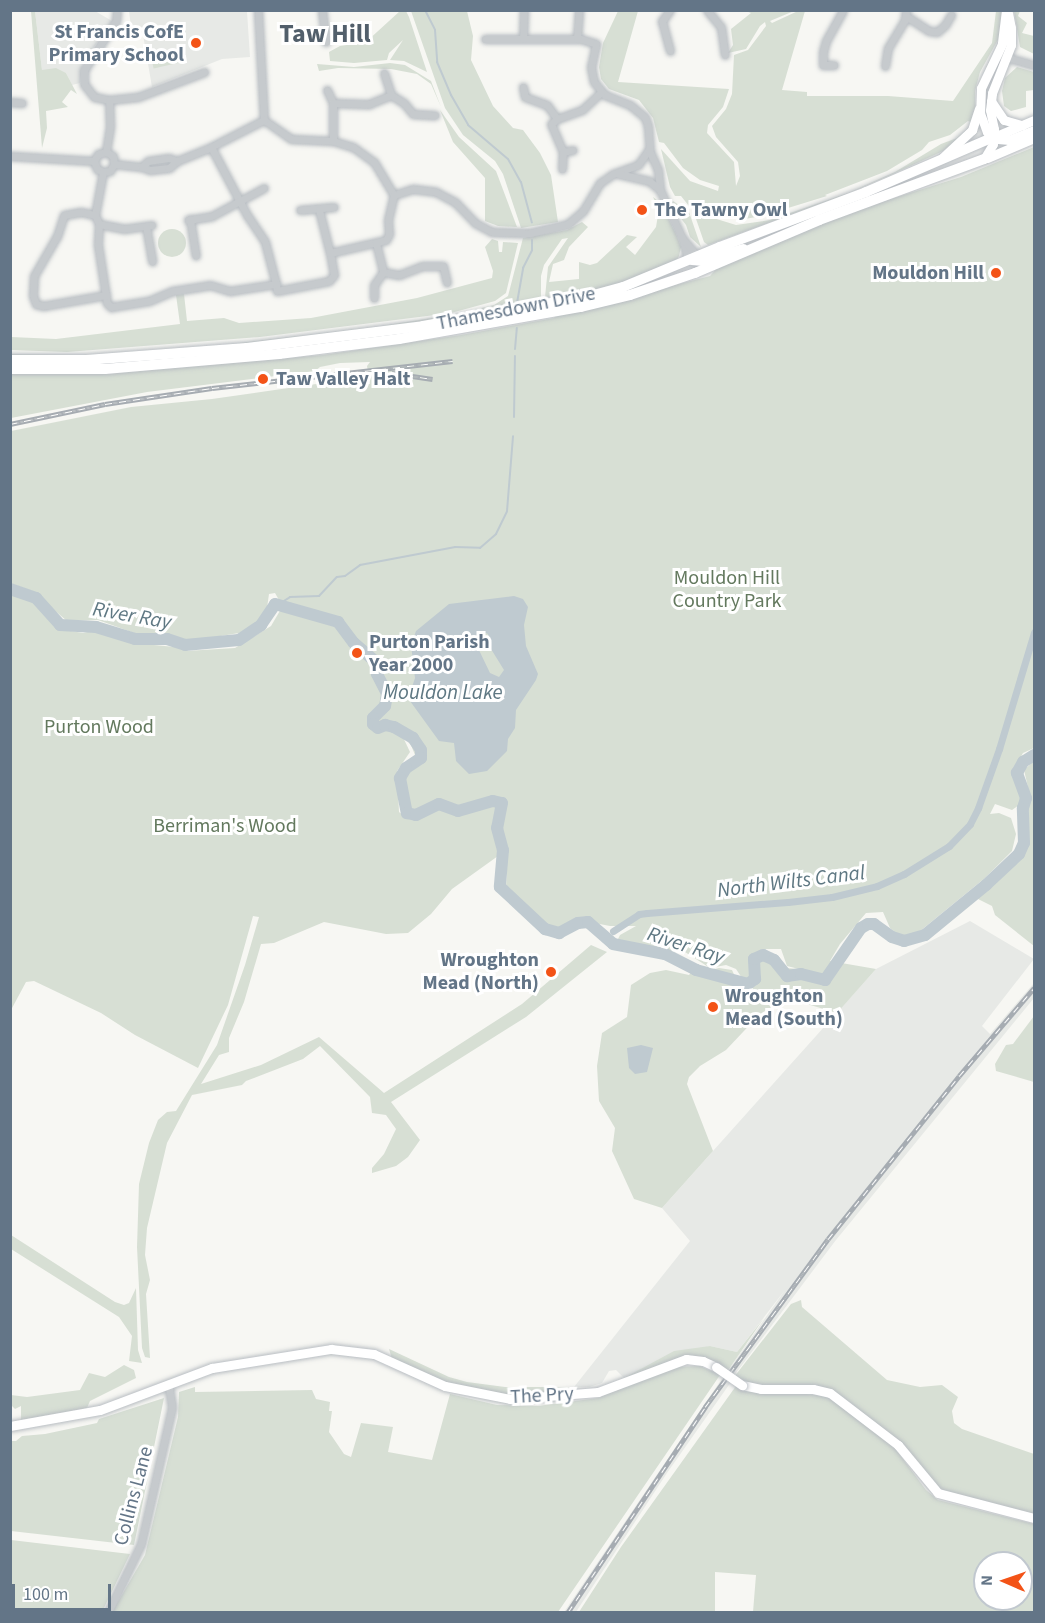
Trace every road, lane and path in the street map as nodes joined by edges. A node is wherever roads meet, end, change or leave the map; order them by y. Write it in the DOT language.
graph roads {
  1 [pos="117,10"];
  2 [pos="258,10"];
  3 [pos="322,10"];
  4 [pos="524,10"];
  5 [pos="579,10"];
  6 [pos="670,10"];
  7 [pos="707,10"];
  8 [pos="843,10"];
  9 [pos="1007,10"];
  10 [pos="906,13"];
  11 [pos="951,15"];
  12 [pos="485,39"];
  13 [pos="523,39"];
  14 [pos="577,39"];
  15 [pos="326,42"];
  16 [pos="670,51"];
  17 [pos="725,55"];
  18 [pos="1002,55"];
  19 [pos="834,65"];
  20 [pos="1035,65"];
  21 [pos="885,66"];
  22 [pos="204,72"];
  23 [pos="384,74"];
  24 [pos="523,87"];
  25 [pos="327,90"];
  26 [pos="601,92"];
  27 [pos="392,95"];
  28 [pos="109,100"];
  29 [pos="991,100"];
  30 [pos="10,102"];
  31 [pos="22,103"];
  32 [pos="333,103"];
  33 [pos="980,107"];
  34 [pos="435,115"];
  35 [pos="557,119"];
  36 [pos="264,120"];
  37 [pos="1035,120"];
  38 [pos="1022,125"];
  39 [pos="1035,129"];
  40 [pos="994,137"];
  41 [pos="1035,138"];
  42 [pos="333,141"];
  43 [pos="211,147"];
  44 [pos="649,149"];
  45 [pos="573,150"];
  46 [pos="106,152"];
  47 [pos="563,152"];
  48 [pos="10,156"];
  49 [pos="984,159"];
  50 [pos="94,161"];
  51 [pos="652,162"];
  52 [pos="937,162"];
  53 [pos="641,163"];
  54 [pos="114,164"];
  55 [pos="562,169"];
  56 [pos="102,172"];
  57 [pos="619,174"];
  58 [pos="656,176"];
  59 [pos="639,178"];
  60 [pos="649,182"];
  61 [pos="264,189"];
  62 [pos="660,190"];
  63 [pos="394,195"];
  64 [pos="240,200"];
  65 [pos="334,207"];
  66 [pos="300,210"];
  67 [pos="319,210"];
  68 [pos="96,215"];
  69 [pos="99,224"];
  70 [pos="376,243"];
  71 [pos="330,253"];
  72 [pos="196,256"];
  73 [pos="152,261"];
  74 [pos="696,264"];
  75 [pos="382,272"];
  76 [pos="447,283"];
  77 [pos="276,284"];
  78 [pos="105,295"];
  79 [pos="374,298"];
  80 [pos="553,308"];
  81 [pos="507,317"];
  82 [pos="10,360"];
  83 [pos="10,369"];
  84 [pos="168,1383"];
  85 [pos="10,1426"];
  86 [pos="1035,1518"];
  87 [pos="108,1612"];
  1 -- 28 [label="street"];
  2 -- 36 [label="street"];
  3 -- 15 [label="street"];
  4 -- 13 [label="street"];
  5 -- 14 [label="street"];
  6 -- 16 [label="street"];
  7 -- 17 [label="street"];
  8 -- 19 [label="street"];
  9 -- 18 [label="main road"];
  10 -- 11 [label="street"];
  10 -- 21 [label="street"];
  12 -- 13 [label="street"];
  13 -- 14 [label="street"];
  14 -- 26 [label="street"];
  18 -- 20 [label="street"];
  18 -- 29 [label="main road"];
  18 -- 33 [label="main road"];
  22 -- 28 [label="street"];
  23 -- 27 [label="street"];
  24 -- 35 [label="street"];
  25 -- 32 [label="street"];
  26 -- 35 [label="street"];
  26 -- 44 [label="street"];
  27 -- 32 [label="street"];
  27 -- 34 [label="street"];
  28 -- 46 [label="street"];
  29 -- 38 [label="main road"];
  29 -- 40 [label="main road"];
  30 -- 31 [label="street"];
  32 -- 42 [label="street"];
  33 -- 40 [label="main road"];
  33 -- 52 [label="main road"];
  35 -- 47 [label="street"];
  36 -- 42 [label="street"];
  36 -- 43 [label="street"];
  37 -- 38 [label="main road"];
  38 -- 40 [label="main road"];
  39 -- 40 [label="main road"];
  40 -- 49 [label="main road"];
  40 -- 52 [label="main road, Thamesdown Drive"];
  41 -- 49 [label="main road"];
  42 -- 63 [label="street"];
  43 -- 54 [label="street"];
  43 -- 64 [label="street"];
  44 -- 51 [label="street"];
  44 -- 53 [label="street"];
  45 -- 47 [label="street"];
  46 -- 50 [label="street"];
  46 -- 54 [label="street"];
  47 -- 55 [label="street"];
  48 -- 50 [label="street"];
  49 -- 74 [label="main road"];
  50 -- 56 [label="street"];
  51 -- 53 [label="street"];
  51 -- 58 [label="street"];
  52 -- 74 [label="main road, Thamesdown Drive"];
  53 -- 57 [label="street"];
  53 -- 59 [label="street"];
  54 -- 56 [label="street"];
  56 -- 68 [label="street"];
  57 -- 59 [label="street"];
  57 -- 63 [label="street"];
  58 -- 60 [label="street"];
  58 -- 62 [label="street"];
  59 -- 60 [label="street"];
  60 -- 62 [label="street"];
  61 -- 64 [label="street"];
  62 -- 74 [label="street"];
  63 -- 70 [label="street"];
  64 -- 72 [label="street"];
  64 -- 77 [label="street"];
  65 -- 67 [label="street"];
  66 -- 67 [label="street"];
  67 -- 71 [label="street"];
  68 -- 69 [label="street"];
  68 -- 78 [label="street"];
  69 -- 73 [label="street"];
  69 -- 78 [label="street"];
  70 -- 71 [label="street"];
  70 -- 75 [label="street"];
  71 -- 77 [label="street"];
  74 -- 80 [label="main road, Thamesdown Drive"];
  74 -- 80 [label="main road, Thamesdown Drive"];
  75 -- 76 [label="street"];
  75 -- 79 [label="street"];
  77 -- 78 [label="street"];
  80 -- 81 [label="main road, Thamesdown Drive"];
  81 -- 82 [label="main road, Thamesdown Drive"];
  81 -- 83 [label="main road, Thamesdown Drive"];
  84 -- 85 [label="main road, The Pry"];
  84 -- 86 [label="main road, The Pry, bridge"];
  84 -- 87 [label="street, Collins Lane"];
}
